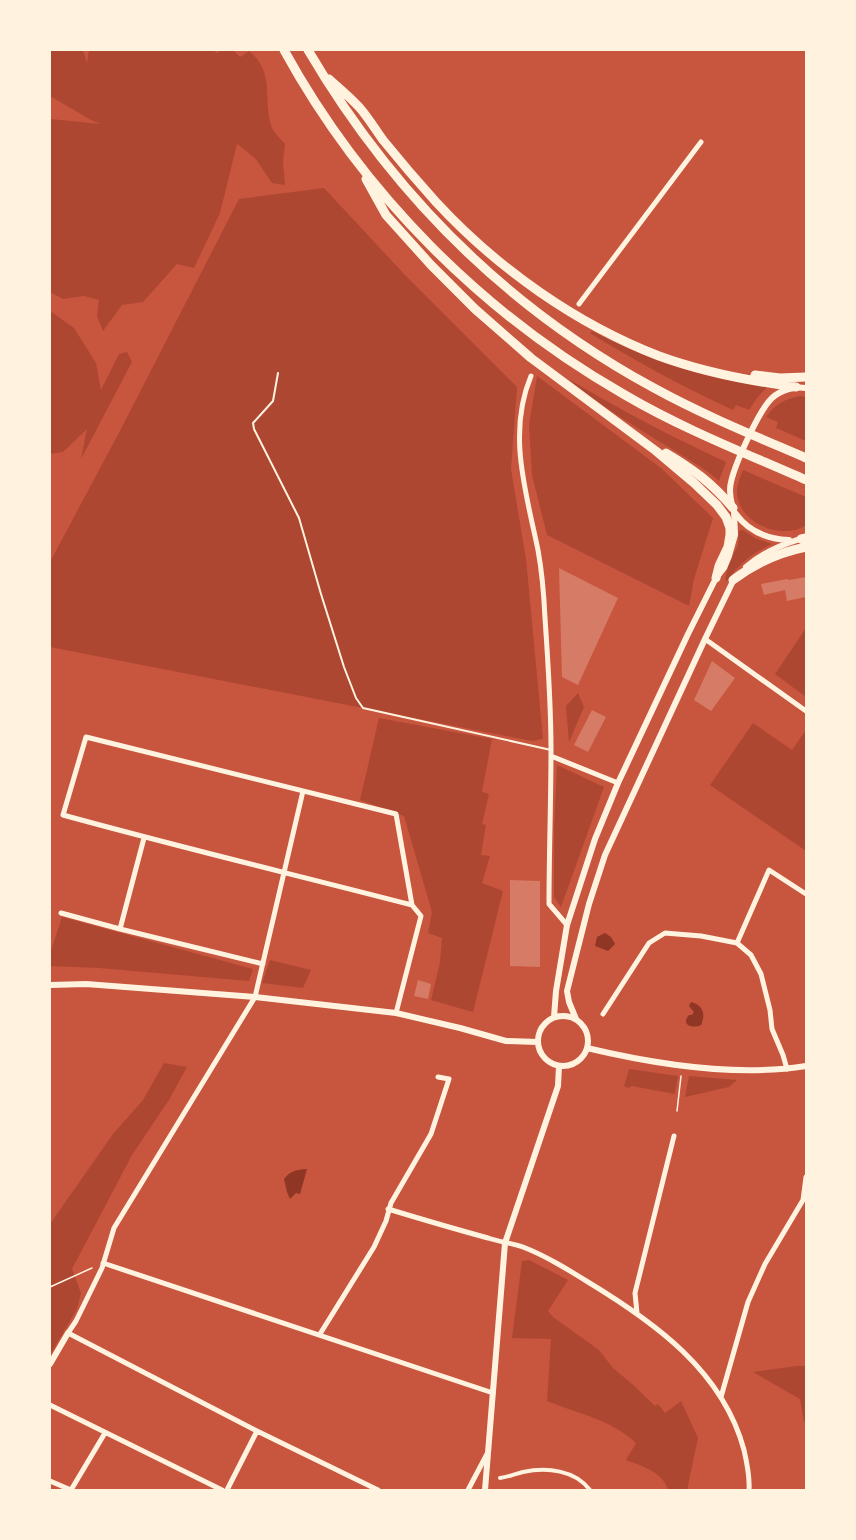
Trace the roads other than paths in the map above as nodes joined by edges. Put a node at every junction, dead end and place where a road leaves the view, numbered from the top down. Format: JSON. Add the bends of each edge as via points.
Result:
{"nodes":[{"id":1,"x":284,"y":50,"type":"edge"},
{"id":2,"x":308,"y":50,"type":"edge"},
{"id":3,"x":319,"y":69,"type":"junction"},
{"id":4,"x":701,"y":142,"type":"dead end"},
{"id":5,"x":353,"y":156,"type":"junction"},
{"id":6,"x":579,"y":304,"type":"dead end"},
{"id":7,"x":660,"y":356,"type":"junction"},
{"id":8,"x":278,"y":373,"type":"dead end"},
{"id":9,"x":531,"y":376,"type":"dead end"},
{"id":10,"x":804,"y":385,"type":"edge"},
{"id":11,"x":618,"y":423,"type":"junction"},
{"id":12,"x":807,"y":458,"type":"edge"},
{"id":13,"x":807,"y":480,"type":"edge"},
{"id":14,"x":733,"y":509,"type":"junction"},
{"id":15,"x":803,"y":540,"type":"edge"},
{"id":16,"x":716,"y":578,"type":"junction"},
{"id":17,"x":733,"y":580,"type":"joint"},
{"id":18,"x":705,"y":639,"type":"junction"},
{"id":19,"x":807,"y":711,"type":"edge"},
{"id":20,"x":551,"y":753,"type":"junction"},
{"id":21,"x":618,"y":783,"type":"junction"},
{"id":22,"x":303,"y":791,"type":"junction"},
{"id":23,"x":144,"y":838,"type":"junction"},
{"id":24,"x":284,"y":872,"type":"junction"},
{"id":25,"x":807,"y":894,"type":"edge"},
{"id":26,"x":412,"y":905,"type":"junction"},
{"id":27,"x":61,"y":913,"type":"dead end"},
{"id":28,"x":567,"y":925,"type":"junction"},
{"id":29,"x":120,"y":929,"type":"junction"},
{"id":30,"x":737,"y":943,"type":"junction"},
{"id":31,"x":263,"y":964,"type":"junction"},
{"id":32,"x":50,"y":985,"type":"edge"},
{"id":33,"x":255,"y":998,"type":"junction"},
{"id":34,"x":396,"y":1013,"type":"junction"},
{"id":35,"x":603,"y":1014,"type":"dead end"},
{"id":36,"x":554,"y":1017,"type":"junction"},
{"id":37,"x":576,"y":1019,"type":"junction"},
{"id":38,"x":538,"y":1042,"type":"junction"},
{"id":39,"x":587,"y":1048,"type":"junction"},
{"id":40,"x":560,"y":1066,"type":"junction"},
{"id":41,"x":807,"y":1066,"type":"edge"},
{"id":42,"x":787,"y":1069,"type":"junction"},
{"id":43,"x":438,"y":1077,"type":"dead end"},
{"id":44,"x":674,"y":1136,"type":"dead end"},
{"id":45,"x":806,"y":1177,"type":"edge"},
{"id":46,"x":388,"y":1209,"type":"junction"},
{"id":47,"x":506,"y":1243,"type":"junction"},
{"id":48,"x":103,"y":1263,"type":"junction"},
{"id":49,"x":637,"y":1313,"type":"junction"},
{"id":50,"x":68,"y":1333,"type":"junction"},
{"id":51,"x":320,"y":1334,"type":"junction"},
{"id":52,"x":50,"y":1364,"type":"edge"},
{"id":53,"x":493,"y":1393,"type":"junction"},
{"id":54,"x":721,"y":1397,"type":"junction"},
{"id":55,"x":50,"y":1405,"type":"edge"},
{"id":56,"x":257,"y":1431,"type":"junction"},
{"id":57,"x":105,"y":1432,"type":"junction"},
{"id":58,"x":489,"y":1450,"type":"junction"},
{"id":59,"x":500,"y":1478,"type":"dead end"},
{"id":60,"x":50,"y":1481,"type":"edge"},
{"id":61,"x":71,"y":1490,"type":"edge"},
{"id":62,"x":222,"y":1491,"type":"edge"},
{"id":63,"x":227,"y":1491,"type":"edge"},
{"id":64,"x":378,"y":1491,"type":"edge"},
{"id":65,"x":468,"y":1491,"type":"edge"},
{"id":66,"x":485,"y":1491,"type":"edge"},
{"id":67,"x":590,"y":1491,"type":"edge"},
{"id":68,"x":749,"y":1491,"type":"edge"}],
"edges":[{"from":1,"to":5,"type":"highway"},
{"from":2,"to":3,"type":"highway"},
{"from":3,"to":7,"type":"highway","via":[[360,108],[437,204],[486,250],[581,319]]},
{"from":3,"to":12,"type":"highway","via":[[367,140],[417,201],[474,260],[531,308],[591,351],[647,384]]},
{"from":4,"to":6,"type":"street"},
{"from":5,"to":11,"type":"highway","via":[[386,215],[455,290],[514,344]]},
{"from":5,"to":13,"type":"highway","via":[[438,253],[536,337],[648,408]]},
{"from":7,"to":10,"type":"highway","via":[[723,375]]},
{"from":7,"to":10,"type":"highway","via":[[791,378]]},
{"from":8,"to":20,"type":"lane","via":[[273,401],[253,423],[254,429],[298,518],[344,667],[363,708]]},
{"from":9,"to":20,"type":"street","via":[[521,408],[519,442],[545,615]]},
{"from":10,"to":14,"type":"street","via":[[780,392],[758,416],[734,472],[730,488]]},
{"from":11,"to":14,"type":"highway","via":[[694,470]]},
{"from":11,"to":16,"type":"highway","via":[[688,477],[722,512],[730,528],[730,540]]},
{"from":14,"to":15,"type":"street","via":[[748,528],[761,535]]},
{"from":14,"to":16,"type":"street","via":[[734,542]]},
{"from":15,"to":17,"type":"highway"},
{"from":16,"to":21,"type":"street"},
{"from":17,"to":18,"type":"street"},
{"from":18,"to":19,"type":"street"},
{"from":18,"to":37,"type":"street","via":[[605,855],[567,991]]},
{"from":20,"to":21,"type":"street"},
{"from":20,"to":28,"type":"street","via":[[549,904]]},
{"from":21,"to":28,"type":"street"},
{"from":22,"to":23,"type":"street","via":[[86,737],[63,815]]},
{"from":22,"to":24,"type":"street"},
{"from":22,"to":26,"type":"street","via":[[396,814]]},
{"from":23,"to":24,"type":"street"},
{"from":23,"to":29,"type":"street"},
{"from":24,"to":26,"type":"street"},
{"from":24,"to":31,"type":"street"},
{"from":25,"to":30,"type":"street","via":[[769,870]]},
{"from":26,"to":34,"type":"street","via":[[421,916]]},
{"from":27,"to":29,"type":"street"},
{"from":28,"to":36,"type":"street"},
{"from":29,"to":31,"type":"street"},
{"from":30,"to":35,"type":"street","via":[[665,933],[649,943]]},
{"from":30,"to":42,"type":"street","via":[[751,955],[761,974],[772,1029]]},
{"from":31,"to":33,"type":"street"},
{"from":32,"to":33,"type":"street","via":[[86,984]]},
{"from":33,"to":34,"type":"street"},
{"from":33,"to":48,"type":"street","via":[[114,1228]]},
{"from":34,"to":38,"type":"street","via":[[507,1041]]},
{"from":36,"to":37,"type":"street"},
{"from":36,"to":38,"type":"street","via":[[542,1027]]},
{"from":37,"to":39,"type":"street","via":[[586,1032]]},
{"from":38,"to":40,"type":"street","via":[[543,1058]]},
{"from":39,"to":40,"type":"street","via":[[573,1065]]},
{"from":39,"to":42,"type":"street","via":[[682,1066]]},
{"from":40,"to":47,"type":"street","via":[[558,1086]]},
{"from":41,"to":42,"type":"street"},
{"from":43,"to":46,"type":"street","via":[[449,1079],[430,1134]]},
{"from":44,"to":49,"type":"street","via":[[635,1293]]},
{"from":45,"to":54,"type":"street","via":[[803,1200],[765,1264],[748,1302]]},
{"from":46,"to":47,"type":"street"},
{"from":46,"to":51,"type":"street","via":[[374,1247]]},
{"from":47,"to":49,"type":"street","via":[[544,1256]]},
{"from":47,"to":53,"type":"street"},
{"from":48,"to":50,"type":"street"},
{"from":48,"to":51,"type":"street"},
{"from":49,"to":54,"type":"street","via":[[709,1378]]},
{"from":50,"to":52,"type":"street"},
{"from":50,"to":56,"type":"street"},
{"from":51,"to":53,"type":"street"},
{"from":53,"to":58,"type":"street"},
{"from":54,"to":68,"type":"street","via":[[740,1436],[748,1466]]},
{"from":55,"to":57,"type":"street"},
{"from":56,"to":63,"type":"street"},
{"from":56,"to":64,"type":"street"},
{"from":57,"to":61,"type":"street"},
{"from":57,"to":62,"type":"street"},
{"from":58,"to":65,"type":"street"},
{"from":58,"to":66,"type":"street"},
{"from":59,"to":67,"type":"street","via":[[541,1470],[558,1472],[576,1477]]},
{"from":60,"to":61,"type":"street"}]}
